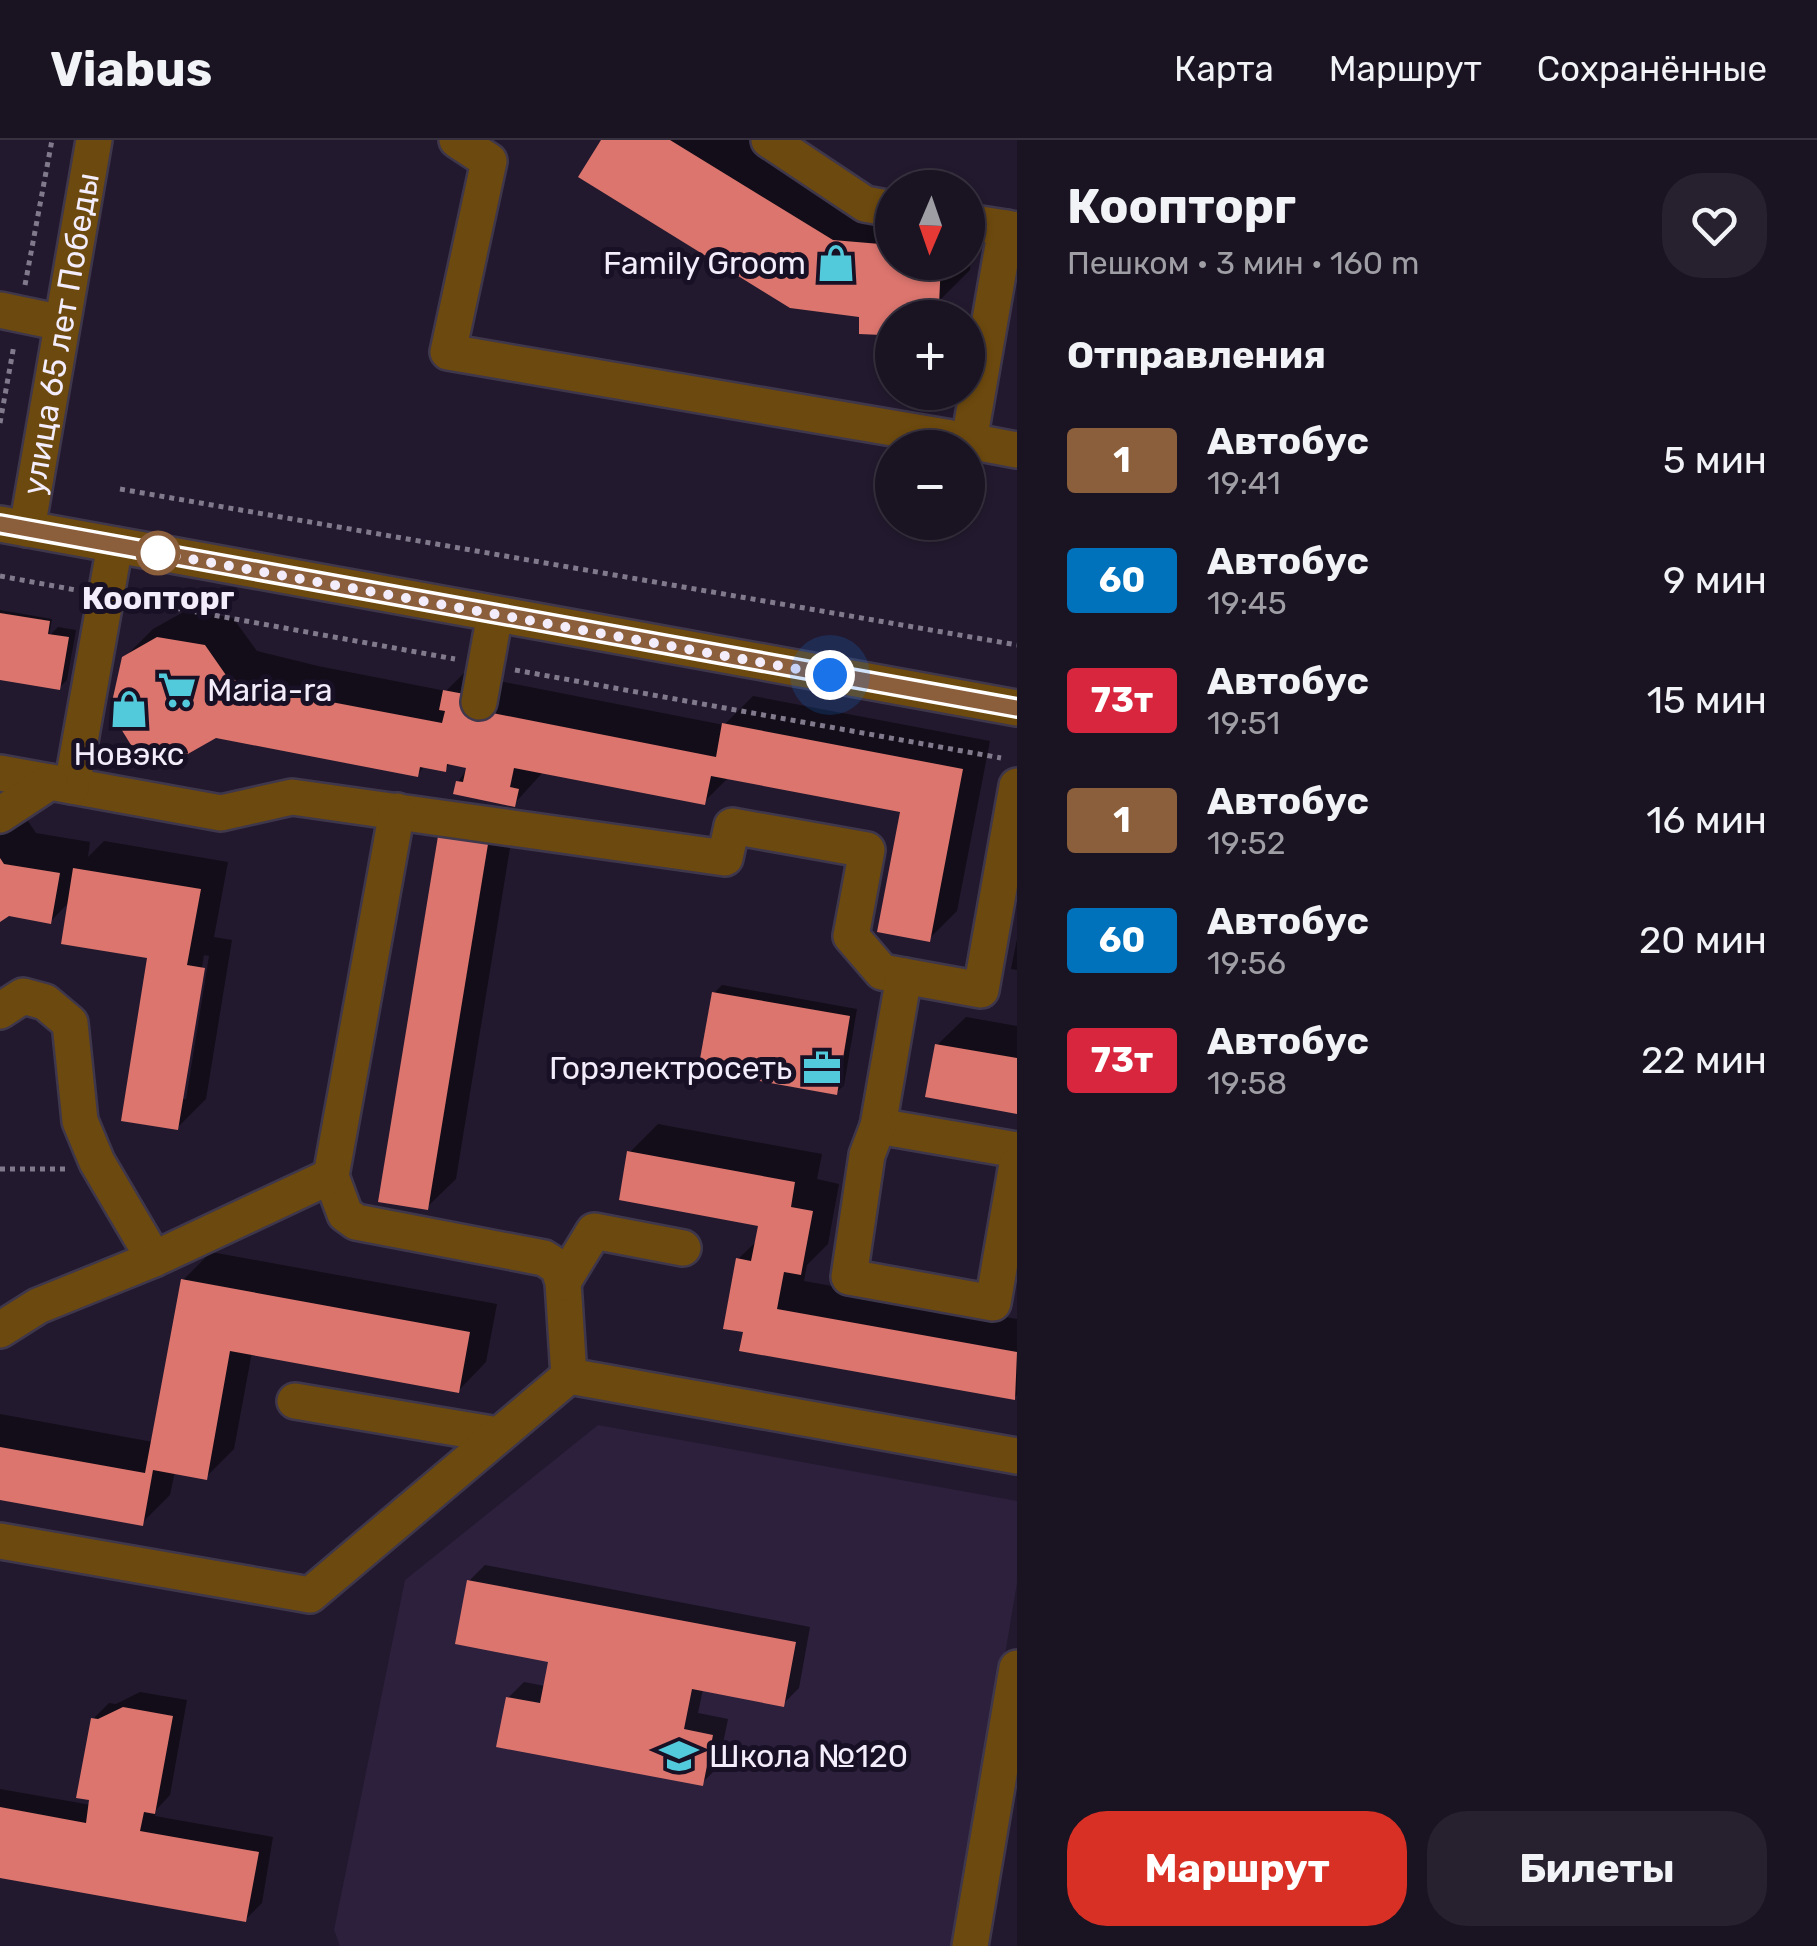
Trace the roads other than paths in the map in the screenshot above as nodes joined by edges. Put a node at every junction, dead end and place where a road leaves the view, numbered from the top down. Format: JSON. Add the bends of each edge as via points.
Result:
{"nodes":[{"id":1,"x":94,"y":140,"type":"edge"},
{"id":2,"x":457,"y":140,"type":"edge"},
{"id":3,"x":769,"y":140,"type":"edge"},
{"id":4,"x":875,"y":206,"type":"edge"},
{"id":5,"x":985,"y":225,"type":"edge"},
{"id":6,"x":1011,"y":230,"type":"edge"},
{"id":7,"x":0,"y":310,"type":"edge"},
{"id":8,"x":62,"y":323,"type":"junction"},
{"id":9,"x":904,"y":430,"type":"edge"},
{"id":10,"x":970,"y":430,"type":"edge"},
{"id":11,"x":985,"y":444,"type":"edge"},
{"id":12,"x":1017,"y":450,"type":"edge"},
{"id":13,"x":14,"y":526,"type":"edge"},
{"id":14,"x":115,"y":545,"type":"junction"},
{"id":15,"x":495,"y":614,"type":"junction"},
{"id":16,"x":479,"y":702,"type":"dead end"},
{"id":17,"x":1017,"y":708,"type":"edge"},
{"id":18,"x":0,"y":774,"type":"edge"},
{"id":19,"x":61,"y":784,"type":"junction"},
{"id":20,"x":1017,"y":786,"type":"edge"},
{"id":21,"x":397,"y":811,"type":"junction"},
{"id":22,"x":0,"y":815,"type":"edge"},
{"id":23,"x":1009,"y":877,"type":"edge"},
{"id":24,"x":904,"y":976,"type":"junction"},
{"id":25,"x":0,"y":1011,"type":"edge"},
{"id":26,"x":878,"y":1126,"type":"junction"},
{"id":27,"x":1017,"y":1150,"type":"edge"},
{"id":28,"x":1017,"y":1164,"type":"edge"},
{"id":29,"x":331,"y":1176,"type":"junction"},
{"id":30,"x":682,"y":1248,"type":"dead end"},
{"id":31,"x":154,"y":1259,"type":"junction"},
{"id":32,"x":563,"y":1282,"type":"junction"},
{"id":33,"x":0,"y":1330,"type":"edge"},
{"id":34,"x":569,"y":1376,"type":"junction"},
{"id":35,"x":295,"y":1401,"type":"dead end"},
{"id":36,"x":498,"y":1436,"type":"junction"},
{"id":37,"x":1017,"y":1456,"type":"edge"},
{"id":38,"x":0,"y":1541,"type":"edge"},
{"id":39,"x":1017,"y":1668,"type":"edge"},
{"id":40,"x":970,"y":1946,"type":"edge"}],
"edges":[{"from":1,"to":8,"type":"street","name":"улица 65 лет Победы"},
{"from":2,"to":9,"type":"street","via":[[489,162],[448,352]]},
{"from":3,"to":4,"type":"street"},
{"from":5,"to":6,"type":"street"},
{"from":6,"to":10,"type":"street"},
{"from":7,"to":8,"type":"street"},
{"from":8,"to":13,"type":"street","name":"улица 65 лет Победы"},
{"from":11,"to":12,"type":"street"},
{"from":13,"to":14,"type":"street"},
{"from":14,"to":15,"type":"street"},
{"from":14,"to":19,"type":"street"},
{"from":15,"to":16,"type":"street"},
{"from":15,"to":17,"type":"street"},
{"from":18,"to":19,"type":"street"},
{"from":19,"to":21,"type":"street","via":[[220,814],[292,797]]},
{"from":19,"to":22,"type":"street"},
{"from":20,"to":23,"type":"street"},
{"from":21,"to":24,"type":"street","via":[[725,858],[732,826],[867,850],[851,936],[882,972]]},
{"from":21,"to":29,"type":"street"},
{"from":23,"to":24,"type":"street","via":[[982,990]]},
{"from":24,"to":26,"type":"street"},
{"from":25,"to":31,"type":"street","via":[[23,996],[44,1002],[70,1023],[80,1121]]},
{"from":26,"to":27,"type":"street"},
{"from":26,"to":28,"type":"street","via":[[867,1155],[849,1277],[993,1302]]},
{"from":29,"to":31,"type":"street"},
{"from":29,"to":32,"type":"street","via":[[345,1214],[356,1222],[544,1258],[558,1267]]},
{"from":30,"to":32,"type":"street","via":[[594,1231]]},
{"from":31,"to":33,"type":"street","via":[[38,1306]]},
{"from":32,"to":34,"type":"street"},
{"from":34,"to":36,"type":"street"},
{"from":34,"to":37,"type":"street"},
{"from":35,"to":36,"type":"street"},
{"from":36,"to":38,"type":"street","via":[[310,1595]]},
{"from":39,"to":40,"type":"street"}]}
